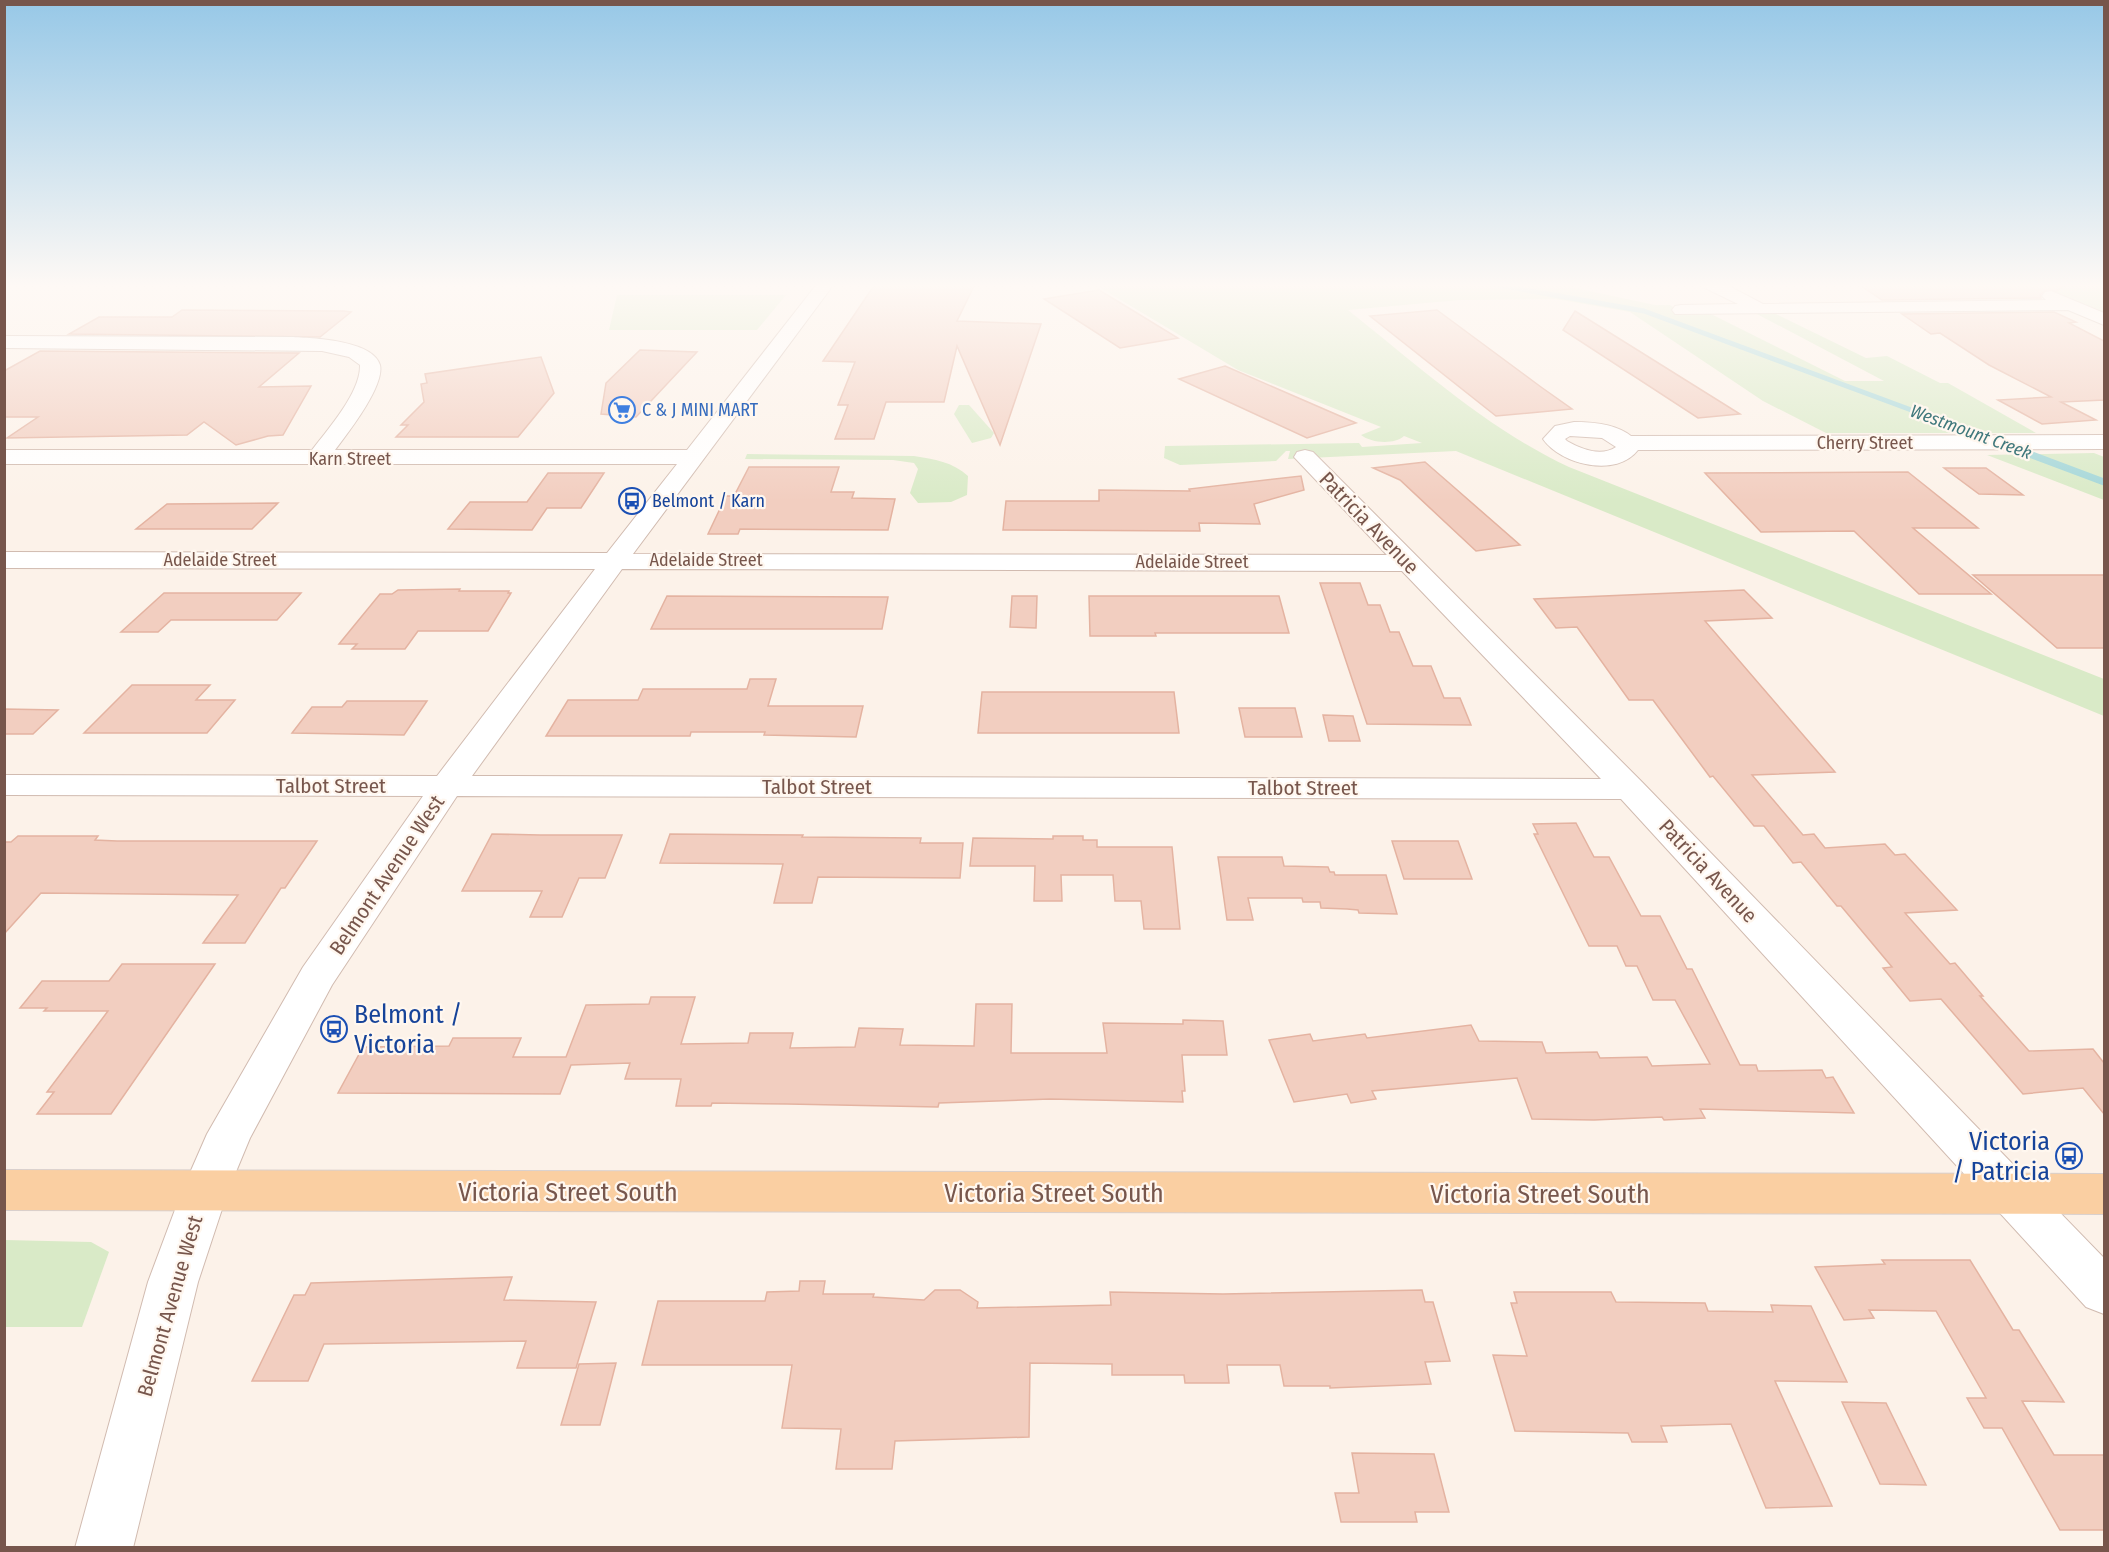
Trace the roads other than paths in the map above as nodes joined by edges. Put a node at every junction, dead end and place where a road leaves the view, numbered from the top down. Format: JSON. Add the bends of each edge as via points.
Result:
{"nodes":[{"id":1,"x":361,"y":356,"type":"edge"},
{"id":2,"x":771,"y":356,"type":"edge"},
{"id":3,"x":2104,"y":442,"type":"edge"},
{"id":4,"x":1626,"y":443,"type":"dead end"},
{"id":5,"x":695,"y":457,"type":"junction"},
{"id":6,"x":1305,"y":457,"type":"dead end"},
{"id":7,"x":4,"y":458,"type":"edge"},
{"id":8,"x":317,"y":459,"type":"junction"},
{"id":9,"x":4,"y":560,"type":"edge"},
{"id":10,"x":615,"y":560,"type":"junction"},
{"id":11,"x":1408,"y":563,"type":"junction"},
{"id":12,"x":4,"y":785,"type":"edge"},
{"id":13,"x":447,"y":786,"type":"junction"},
{"id":14,"x":1630,"y":789,"type":"junction"},
{"id":15,"x":4,"y":1190,"type":"edge"},
{"id":16,"x":205,"y":1191,"type":"junction"},
{"id":17,"x":2010,"y":1194,"type":"junction"},
{"id":18,"x":2104,"y":1194,"type":"edge"},
{"id":19,"x":2104,"y":1292,"type":"edge"},
{"id":20,"x":104,"y":1548,"type":"edge"}],
"edges":[{"from":1,"to":8,"type":"street","via":[[370,365],[372,375]]},
{"from":2,"to":5,"type":"street","name":"Belmont Avenue West"},
{"from":3,"to":4,"type":"street","name":"Cherry Street"},
{"from":5,"to":8,"type":"street","name":"Karn Street"},
{"from":5,"to":10,"type":"street","name":"Belmont Avenue West"},
{"from":6,"to":11,"type":"street","name":"Patricia Avenue"},
{"from":7,"to":8,"type":"street","name":"Karn Street"},
{"from":9,"to":10,"type":"street","name":"Adelaide Street"},
{"from":10,"to":11,"type":"street","name":"Adelaide Street"},
{"from":10,"to":13,"type":"street","name":"Belmont Avenue West"},
{"from":11,"to":14,"type":"street","name":"Patricia Avenue"},
{"from":12,"to":13,"type":"street","name":"Talbot Street"},
{"from":13,"to":14,"type":"street","name":"Talbot Street"},
{"from":13,"to":16,"type":"street","name":"Belmont Avenue West","via":[[317,977],[229,1134]]},
{"from":14,"to":17,"type":"street","name":"Patricia Avenue"},
{"from":15,"to":16,"type":"main road","name":"Victoria Street South"},
{"from":16,"to":17,"type":"main road","name":"Victoria Street South"},
{"from":16,"to":20,"type":"street","name":"Belmont Avenue West","via":[[173,1282]]},
{"from":17,"to":18,"type":"main road","name":"Victoria Street South"},
{"from":17,"to":19,"type":"street","name":"Patricia Avenue"}]}
